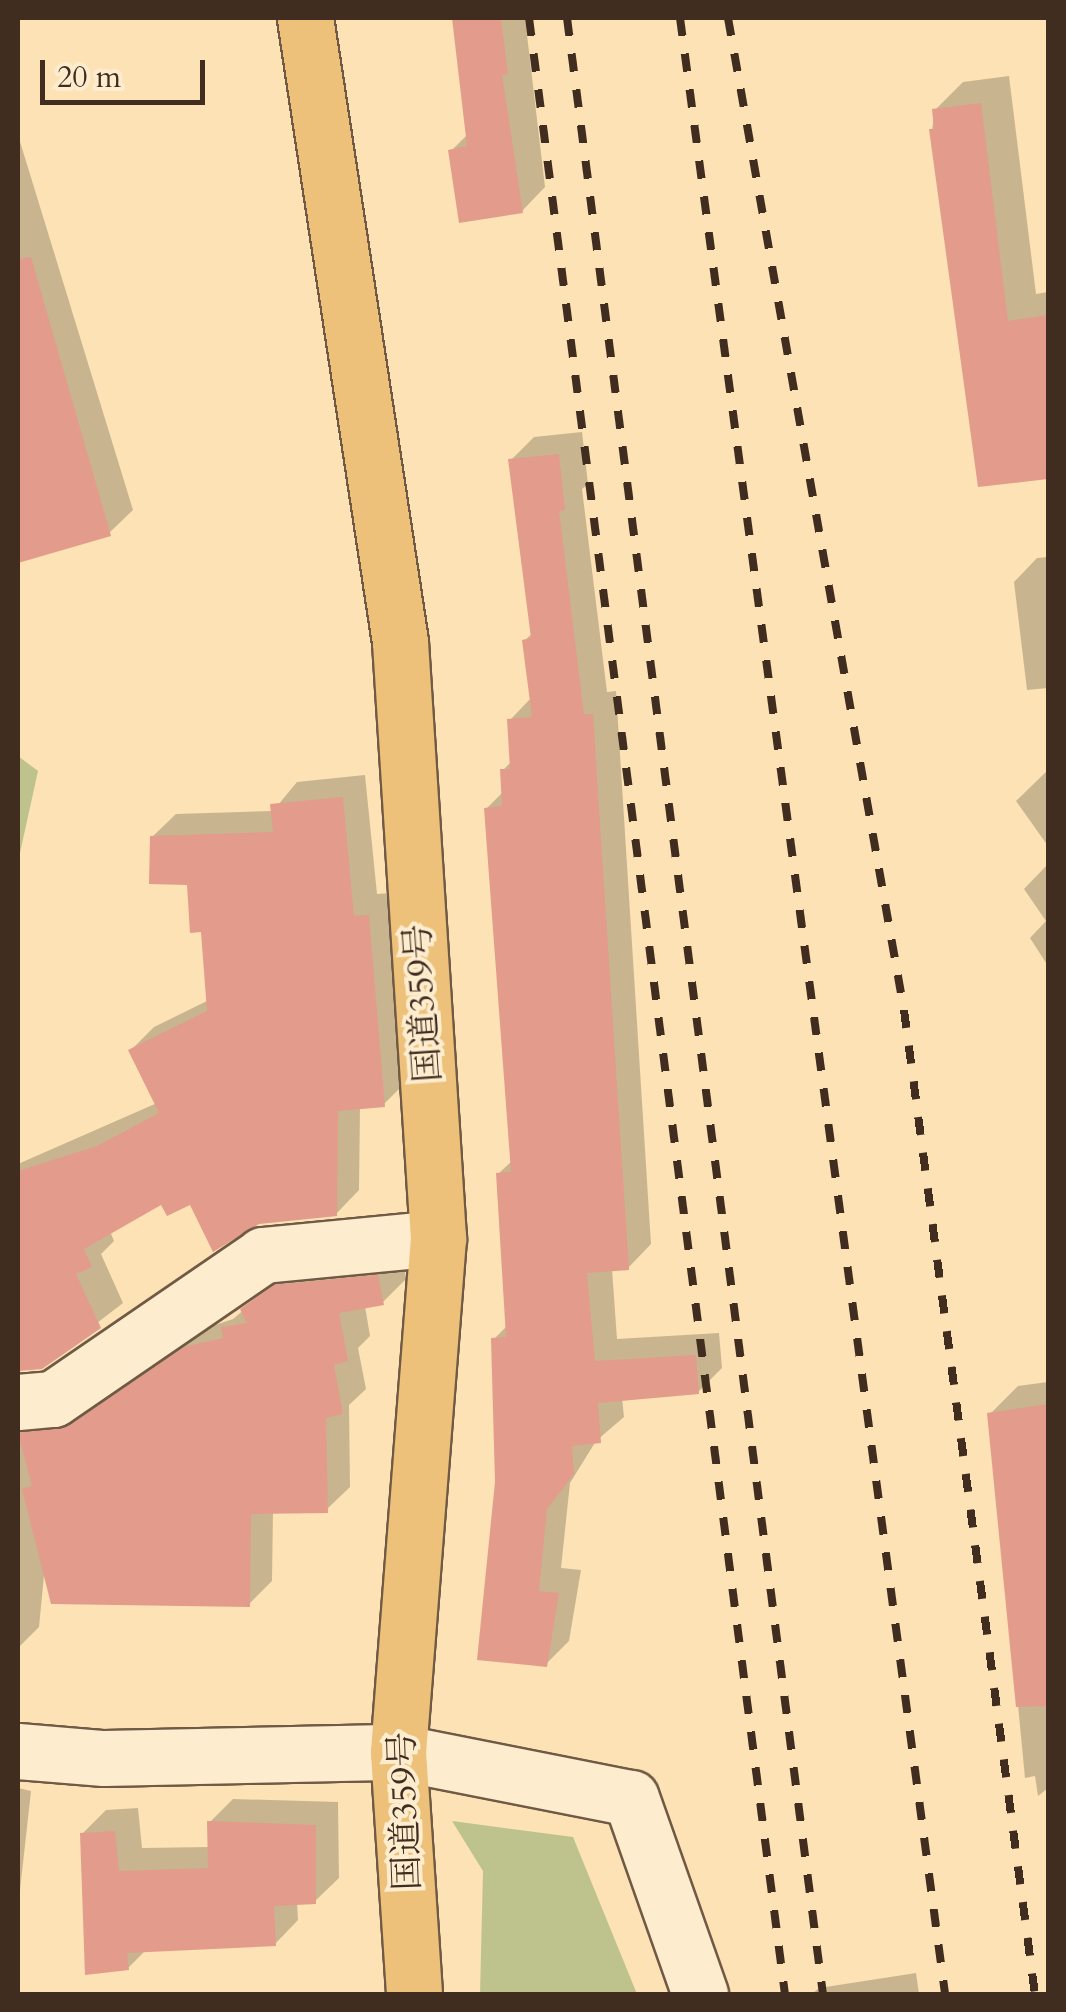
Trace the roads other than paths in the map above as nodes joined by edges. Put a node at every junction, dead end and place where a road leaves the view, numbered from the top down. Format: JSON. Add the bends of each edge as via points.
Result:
{"nodes":[{"id":1,"x":305,"y":18,"type":"edge"},
{"id":2,"x":438,"y":1238,"type":"junction"},
{"id":3,"x":18,"y":1402,"type":"edge"},
{"id":4,"x":18,"y":1751,"type":"edge"},
{"id":5,"x":398,"y":1752,"type":"junction"},
{"id":6,"x":414,"y":1994,"type":"edge"},
{"id":7,"x":700,"y":1994,"type":"edge"}],
"edges":[{"from":1,"to":2,"type":"highway","name":"国道359号","via":[[400,642]]},
{"from":2,"to":3,"type":"street","via":[[263,1255],[53,1399]]},
{"from":2,"to":5,"type":"highway","name":"国道359号"},
{"from":4,"to":5,"type":"street","via":[[104,1758]]},
{"from":5,"to":6,"type":"highway","name":"国道359号"},
{"from":5,"to":7,"type":"street","via":[[630,1798]]}]}
